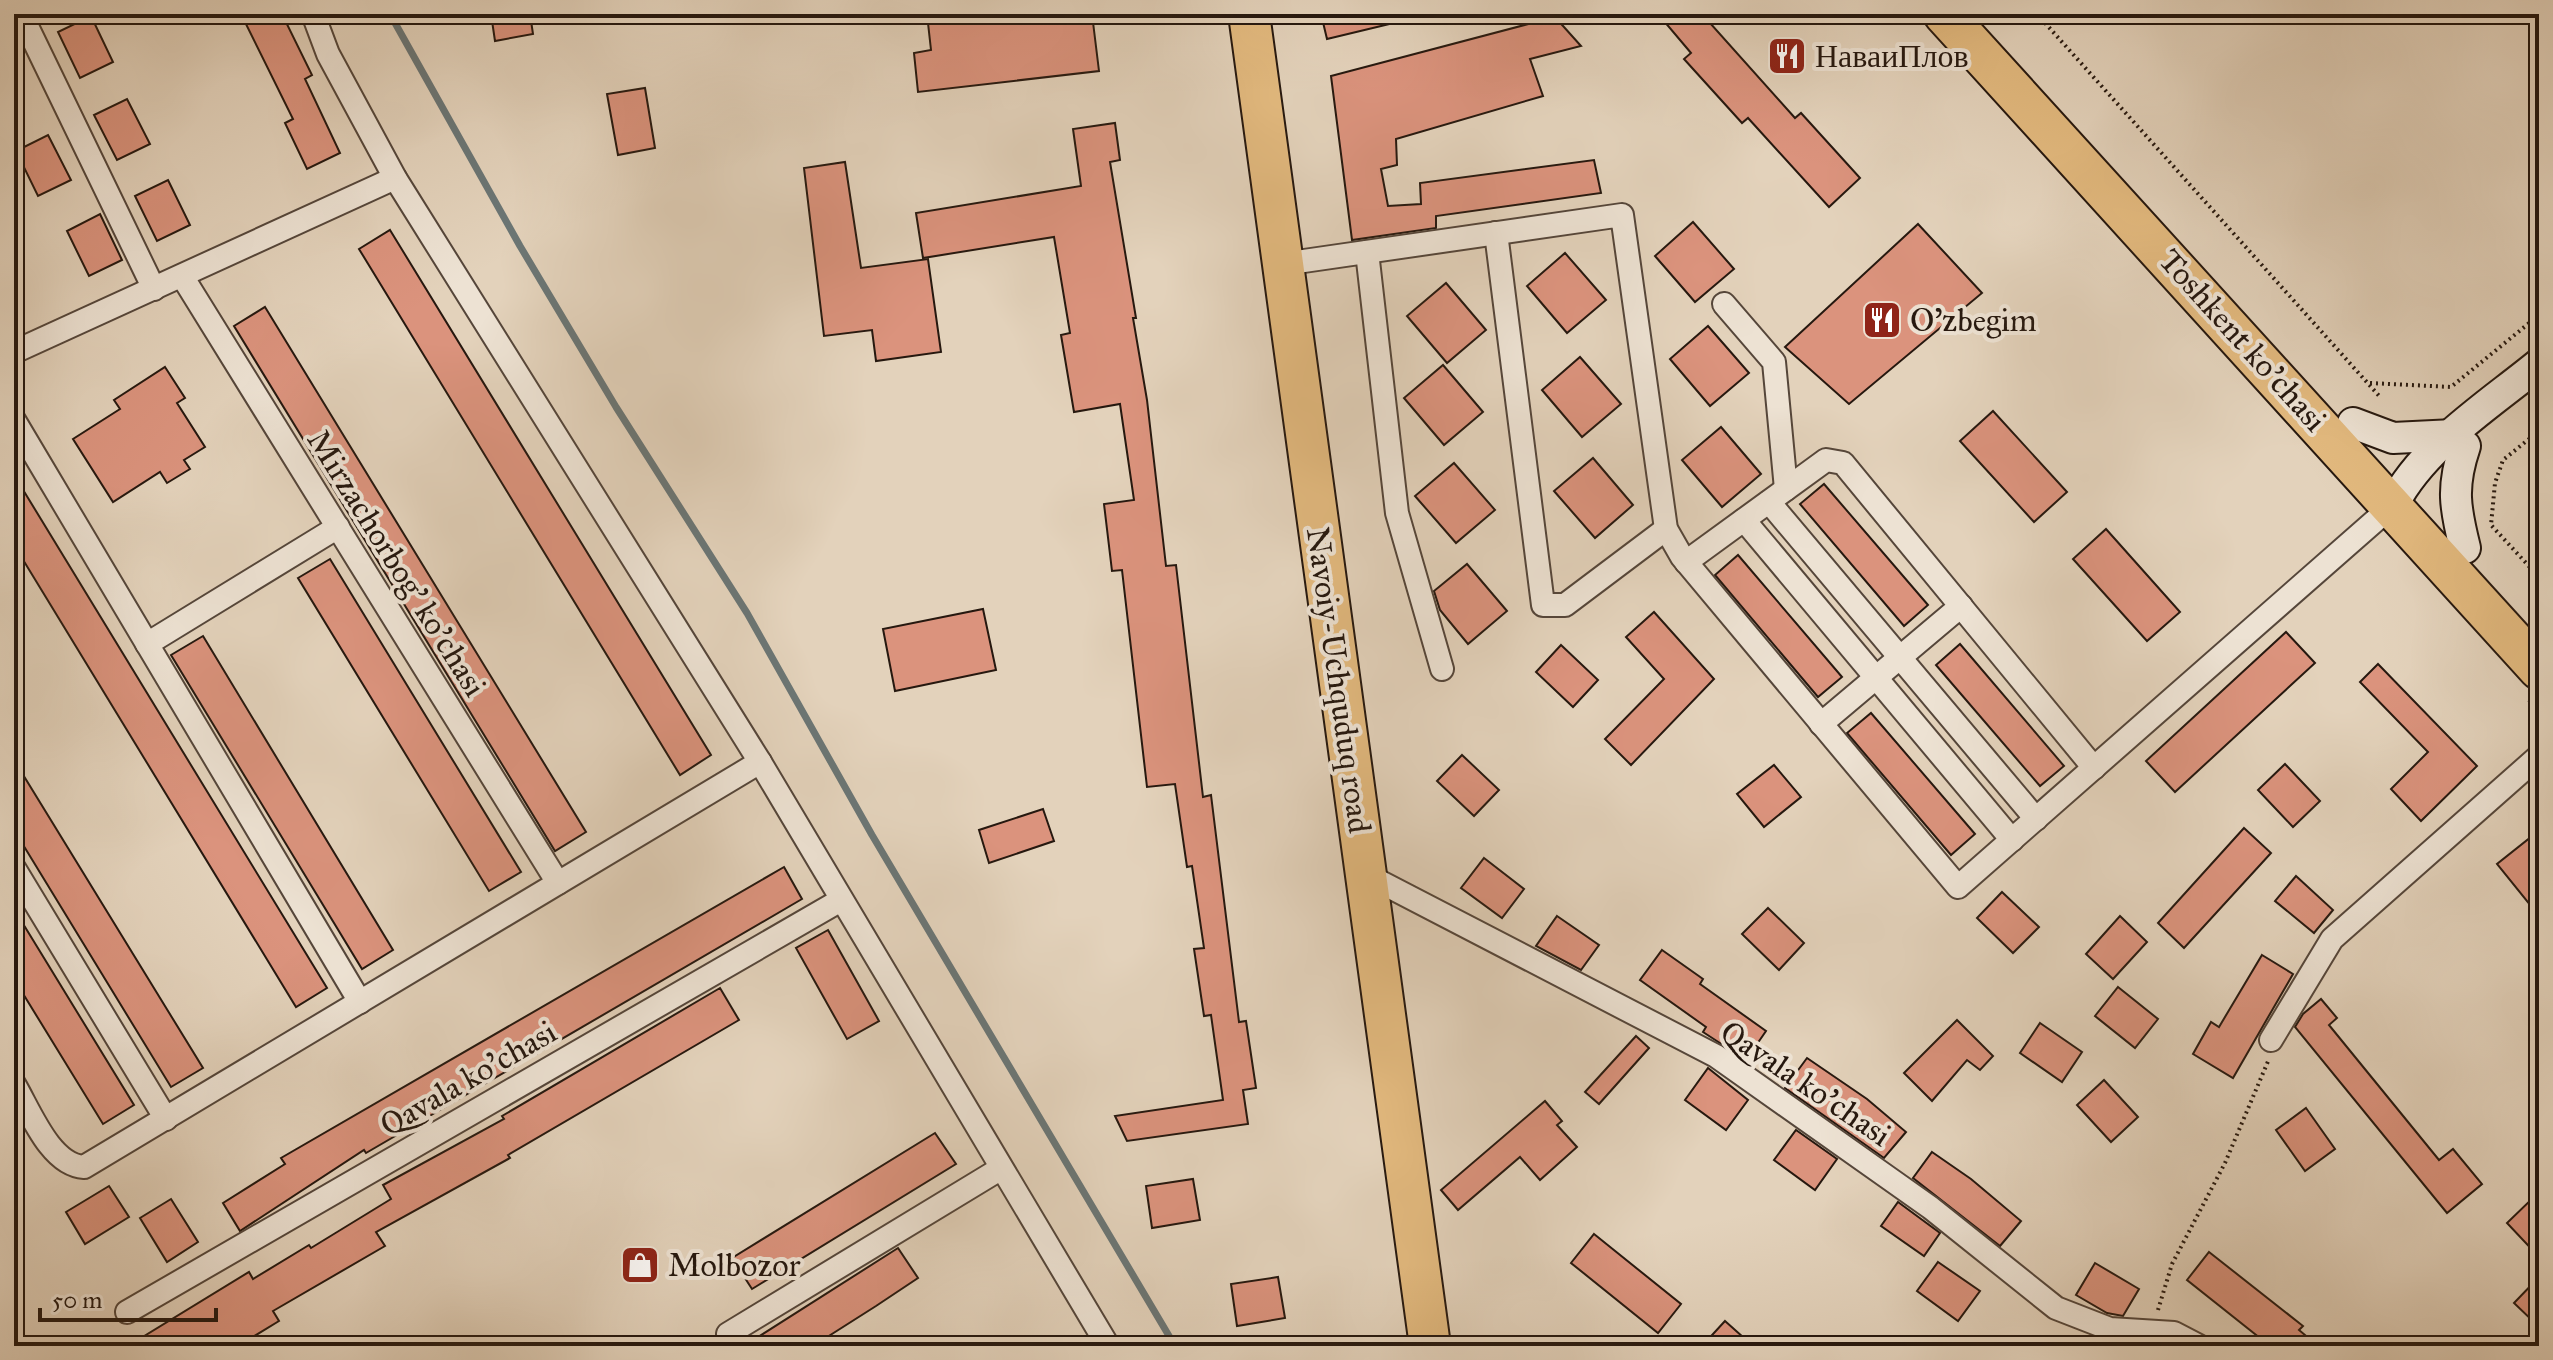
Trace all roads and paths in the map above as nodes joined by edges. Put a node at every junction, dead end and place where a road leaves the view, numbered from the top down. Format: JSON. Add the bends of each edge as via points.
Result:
{"nodes":[{"id":1,"x":21,"y":14,"type":"edge"},
{"id":2,"x":313,"y":14,"type":"edge"},
{"id":3,"x":1249,"y":14,"type":"edge"},
{"id":4,"x":1944,"y":14,"type":"edge"},
{"id":5,"x":1977,"y":14,"type":"edge"},
{"id":6,"x":2037,"y":14,"type":"edge"},
{"id":7,"x":395,"y":178,"type":"junction"},
{"id":8,"x":1496,"y":233,"type":"junction"},
{"id":9,"x":1367,"y":252,"type":"junction"},
{"id":10,"x":1283,"y":264,"type":"junction"},
{"id":11,"x":182,"y":276,"type":"junction"},
{"id":12,"x":154,"y":289,"type":"junction"},
{"id":13,"x":1724,"y":304,"type":"dead end"},
{"id":14,"x":2539,"y":315,"type":"edge"},
{"id":15,"x":14,"y":352,"type":"edge"},
{"id":16,"x":2539,"y":364,"type":"edge"},
{"id":17,"x":2367,"y":383,"type":"junction"},
{"id":18,"x":2539,"y":386,"type":"edge"},
{"id":19,"x":2367,"y":411,"type":"junction"},
{"id":20,"x":14,"y":420,"type":"edge"},
{"id":21,"x":2539,"y":431,"type":"edge"},
{"id":22,"x":2459,"y":440,"type":"junction"},
{"id":23,"x":2539,"y":477,"type":"edge"},
{"id":24,"x":2539,"y":487,"type":"edge"},
{"id":25,"x":2405,"y":494,"type":"junction"},
{"id":26,"x":1777,"y":496,"type":"junction"},
{"id":27,"x":1744,"y":520,"type":"junction"},
{"id":28,"x":338,"y":527,"type":"junction"},
{"id":29,"x":1666,"y":529,"type":"junction"},
{"id":30,"x":2465,"y":548,"type":"junction"},
{"id":31,"x":1686,"y":562,"type":"junction"},
{"id":32,"x":2539,"y":577,"type":"edge"},
{"id":33,"x":1961,"y":606,"type":"junction"},
{"id":34,"x":2539,"y":631,"type":"edge"},
{"id":35,"x":147,"y":644,"type":"junction"},
{"id":36,"x":1900,"y":657,"type":"junction"},
{"id":37,"x":1442,"y":669,"type":"dead end"},
{"id":38,"x":2539,"y":669,"type":"edge"},
{"id":39,"x":1876,"y":677,"type":"junction"},
{"id":40,"x":1821,"y":724,"type":"junction"},
{"id":41,"x":2539,"y":756,"type":"edge"},
{"id":42,"x":760,"y":762,"type":"junction"},
{"id":43,"x":2094,"y":768,"type":"junction"},
{"id":44,"x":2036,"y":819,"type":"junction"},
{"id":45,"x":2012,"y":840,"type":"junction"},
{"id":46,"x":14,"y":868,"type":"edge"},
{"id":47,"x":1365,"y":874,"type":"junction"},
{"id":48,"x":558,"y":883,"type":"junction"},
{"id":49,"x":841,"y":900,"type":"junction"},
{"id":50,"x":360,"y":1002,"type":"junction"},
{"id":51,"x":2271,"y":1040,"type":"joint"},
{"id":52,"x":14,"y":1084,"type":"edge"},
{"id":53,"x":166,"y":1119,"type":"junction"},
{"id":54,"x":1000,"y":1169,"type":"junction"},
{"id":55,"x":127,"y":1312,"type":"dead end"},
{"id":56,"x":2151,"y":1331,"type":"junction"},
{"id":57,"x":728,"y":1334,"type":"dead end"},
{"id":58,"x":1108,"y":1346,"type":"edge"},
{"id":59,"x":1430,"y":1346,"type":"edge"},
{"id":60,"x":2199,"y":1346,"type":"edge"}],
"edges":[{"from":1,"to":12,"type":"street"},
{"from":2,"to":7,"type":"street","via":[[328,54]]},
{"from":3,"to":10,"type":"highway","name":"Navoiy-Uchquduq road"},
{"from":4,"to":25,"type":"highway","name":"Toshkent ko'chasi"},
{"from":5,"to":19,"type":"highway","name":"Toshkent ko'chasi"},
{"from":6,"to":17,"type":"path"},
{"from":7,"to":11,"type":"street"},
{"from":7,"to":42,"type":"street"},
{"from":8,"to":9,"type":"street"},
{"from":8,"to":29,"type":"street","via":[[1622,215]]},
{"from":8,"to":29,"type":"street","via":[[1543,605],[1565,605]]},
{"from":9,"to":10,"type":"street"},
{"from":9,"to":37,"type":"street","via":[[1397,513]]},
{"from":10,"to":47,"type":"highway","name":"Navoiy-Uchquduq road"},
{"from":11,"to":12,"type":"street"},
{"from":11,"to":28,"type":"street","name":"Mirzachorbog' ko'chasi"},
{"from":12,"to":15,"type":"street"},
{"from":13,"to":26,"type":"street","via":[[1774,362]]},
{"from":14,"to":17,"type":"path","via":[[2451,387]]},
{"from":16,"to":22,"type":"main road"},
{"from":17,"to":19,"type":"path"},
{"from":18,"to":22,"type":"main road"},
{"from":19,"to":22,"type":"main road","via":[[2393,438]]},
{"from":19,"to":25,"type":"highway","name":"Toshkent ko'chasi"},
{"from":20,"to":35,"type":"street"},
{"from":21,"to":32,"type":"path","via":[[2503,460],[2491,525]]},
{"from":22,"to":25,"type":"main road"},
{"from":22,"to":30,"type":"main road","via":[[2454,505]]},
{"from":23,"to":24,"type":"lane"},
{"from":25,"to":30,"type":"highway","name":"Toshkent ko'chasi"},
{"from":25,"to":38,"type":"highway","name":"Toshkent ko'chasi"},
{"from":25,"to":43,"type":"street"},
{"from":26,"to":27,"type":"street"},
{"from":26,"to":33,"type":"street","via":[[1826,460],[1843,463]]},
{"from":26,"to":36,"type":"street"},
{"from":27,"to":31,"type":"street"},
{"from":27,"to":39,"type":"street"},
{"from":28,"to":35,"type":"street"},
{"from":28,"to":48,"type":"street","name":"Mirzachorbog' ko'chasi"},
{"from":29,"to":31,"type":"street"},
{"from":30,"to":34,"type":"highway","name":"Toshkent ko'chasi"},
{"from":31,"to":40,"type":"street"},
{"from":33,"to":36,"type":"street"},
{"from":33,"to":43,"type":"street"},
{"from":35,"to":50,"type":"street"},
{"from":36,"to":39,"type":"street"},
{"from":36,"to":44,"type":"street"},
{"from":39,"to":40,"type":"street"},
{"from":39,"to":45,"type":"street"},
{"from":40,"to":45,"type":"street","via":[[1958,887]]},
{"from":41,"to":51,"type":"street","via":[[2332,939]]},
{"from":42,"to":48,"type":"street"},
{"from":42,"to":49,"type":"street"},
{"from":43,"to":44,"type":"street"},
{"from":44,"to":45,"type":"street"},
{"from":46,"to":53,"type":"street"},
{"from":47,"to":56,"type":"street","name":"Qavala ko'chasi","via":[[1716,1056],[1931,1208],[2056,1308],[2110,1329]]},
{"from":47,"to":59,"type":"highway","name":"Navoiy-Uchquduq road"},
{"from":48,"to":50,"type":"street"},
{"from":49,"to":54,"type":"street"},
{"from":49,"to":55,"type":"street","name":"Qavala ko'chasi"},
{"from":50,"to":53,"type":"street"},
{"from":51,"to":56,"type":"path","via":[[2268,1069],[2172,1264]]},
{"from":52,"to":53,"type":"street","via":[[54,1150],[72,1166],[84,1167]]},
{"from":54,"to":57,"type":"street"},
{"from":54,"to":58,"type":"street"},
{"from":56,"to":60,"type":"street","name":"Qavala ko'chasi","via":[[2174,1333]]}]}
